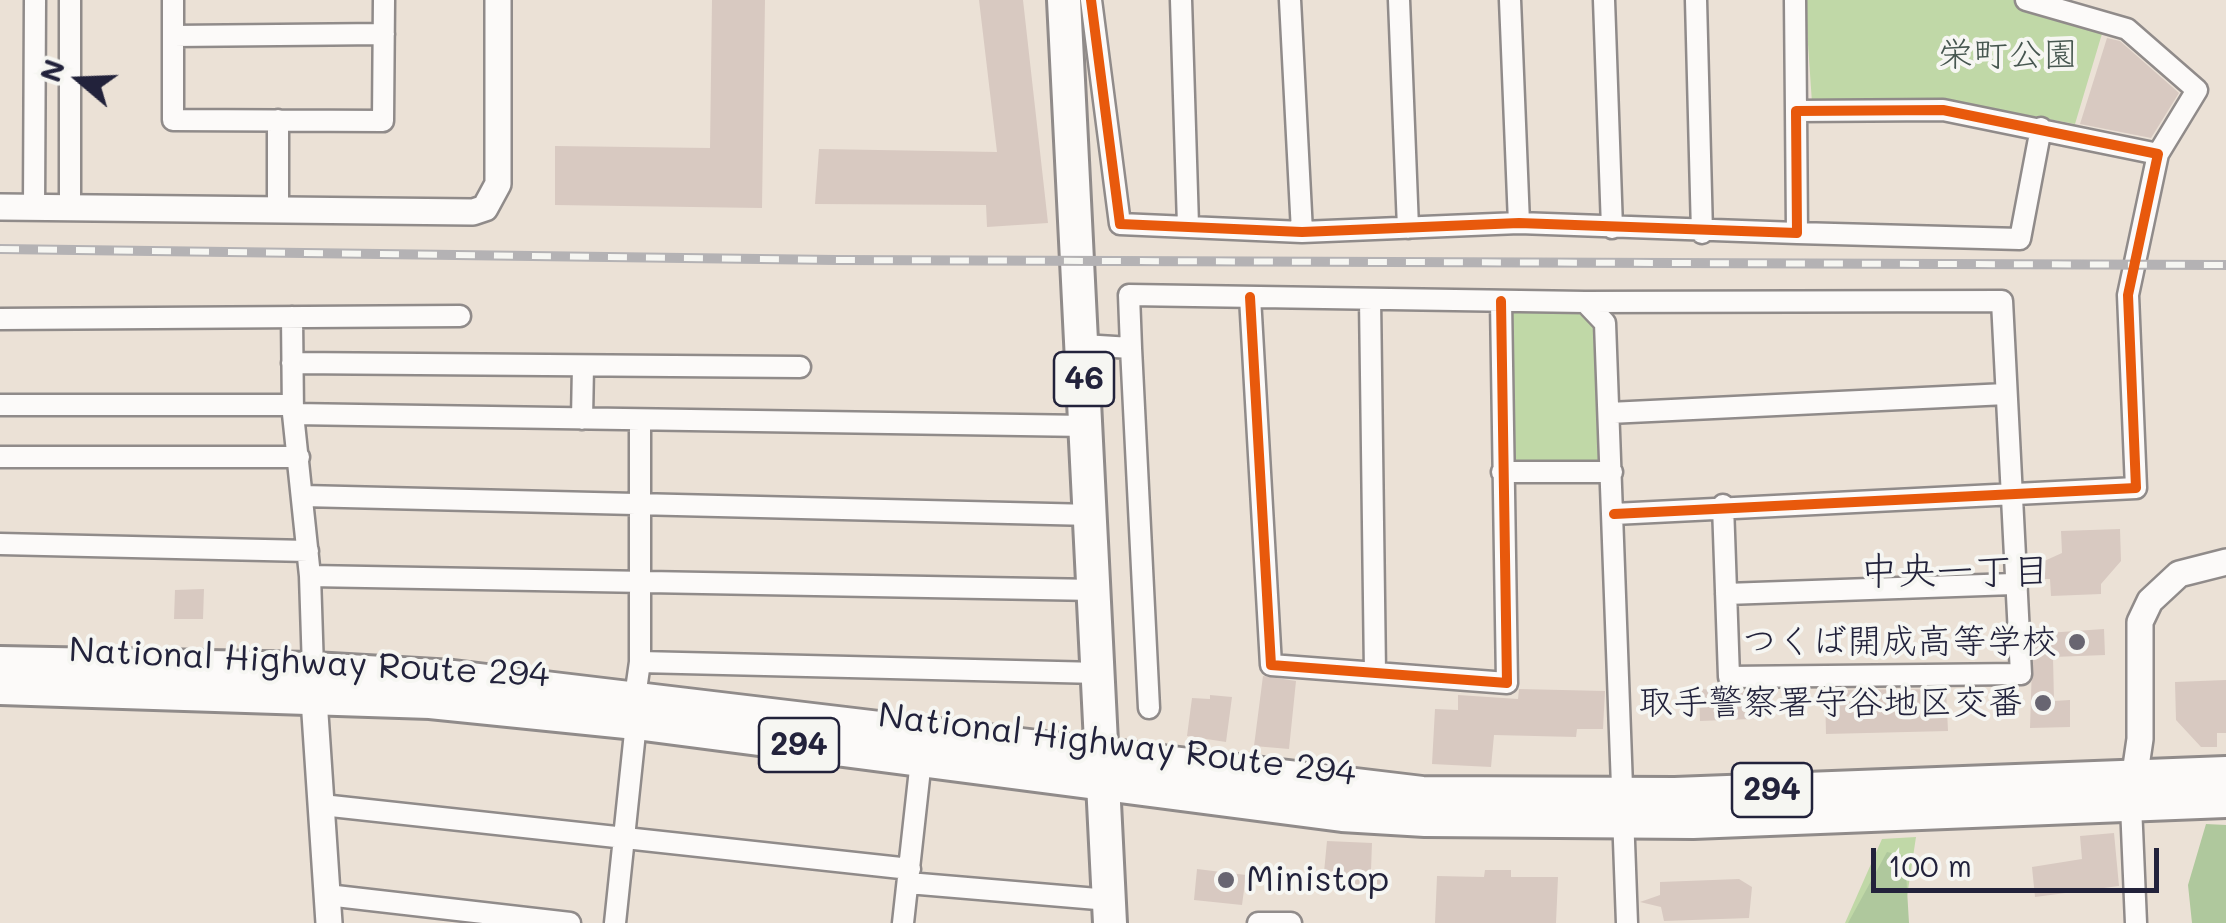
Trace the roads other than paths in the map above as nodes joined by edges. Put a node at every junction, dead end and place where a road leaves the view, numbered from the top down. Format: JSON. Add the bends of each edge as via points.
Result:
{"nodes":[{"id":1,"x":35,"y":0,"type":"edge"},
{"id":2,"x":70,"y":0,"type":"edge"},
{"id":3,"x":174,"y":0,"type":"edge"},
{"id":4,"x":384,"y":0,"type":"edge"},
{"id":5,"x":498,"y":0,"type":"edge"},
{"id":6,"x":1064,"y":0,"type":"edge"},
{"id":7,"x":1092,"y":0,"type":"edge"},
{"id":8,"x":1181,"y":0,"type":"edge"},
{"id":9,"x":1290,"y":0,"type":"edge"},
{"id":10,"x":1400,"y":0,"type":"edge"},
{"id":11,"x":1510,"y":0,"type":"edge"},
{"id":12,"x":1604,"y":0,"type":"edge"},
{"id":13,"x":1696,"y":0,"type":"edge"},
{"id":14,"x":1794,"y":0,"type":"edge"},
{"id":15,"x":2029,"y":0,"type":"edge"},
{"id":16,"x":384,"y":34,"type":"junction"},
{"id":17,"x":173,"y":36,"type":"junction"},
{"id":18,"x":1796,"y":111,"type":"junction"},
{"id":19,"x":278,"y":120,"type":"junction"},
{"id":20,"x":2042,"y":128,"type":"junction"},
{"id":21,"x":2158,"y":154,"type":"junction"},
{"id":22,"x":0,"y":208,"type":"edge"},
{"id":23,"x":34,"y":208,"type":"junction"},
{"id":24,"x":70,"y":208,"type":"junction"},
{"id":25,"x":278,"y":212,"type":"junction"},
{"id":26,"x":1519,"y":223,"type":"junction"},
{"id":27,"x":1188,"y":225,"type":"junction"},
{"id":28,"x":1408,"y":228,"type":"junction"},
{"id":29,"x":1612,"y":228,"type":"junction"},
{"id":30,"x":1302,"y":232,"type":"junction"},
{"id":31,"x":1702,"y":233,"type":"junction"},
{"id":32,"x":1797,"y":233,"type":"junction"},
{"id":33,"x":1250,"y":298,"type":"junction"},
{"id":34,"x":1370,"y":299,"type":"junction"},
{"id":35,"x":1501,"y":301,"type":"junction"},
{"id":36,"x":1586,"y":302,"type":"junction"},
{"id":37,"x":460,"y":316,"type":"dead end"},
{"id":38,"x":292,"y":317,"type":"junction"},
{"id":39,"x":0,"y":320,"type":"edge"},
{"id":40,"x":1082,"y":346,"type":"junction"},
{"id":41,"x":1131,"y":348,"type":"junction"},
{"id":42,"x":292,"y":363,"type":"junction"},
{"id":43,"x":583,"y":366,"type":"junction"},
{"id":44,"x":800,"y":368,"type":"dead end"},
{"id":45,"x":2006,"y":394,"type":"junction"},
{"id":46,"x":0,"y":405,"type":"edge"},
{"id":47,"x":293,"y":410,"type":"junction"},
{"id":48,"x":1609,"y":413,"type":"junction"},
{"id":49,"x":582,"y":419,"type":"junction"},
{"id":50,"x":640,"y":420,"type":"junction"},
{"id":51,"x":1087,"y":426,"type":"junction"},
{"id":52,"x":0,"y":457,"type":"edge"},
{"id":53,"x":298,"y":457,"type":"junction"},
{"id":54,"x":1502,"y":472,"type":"junction"},
{"id":55,"x":1612,"y":472,"type":"junction"},
{"id":56,"x":304,"y":496,"type":"junction"},
{"id":57,"x":2012,"y":496,"type":"junction"},
{"id":58,"x":638,"y":504,"type":"junction"},
{"id":59,"x":1722,"y":506,"type":"junction"},
{"id":60,"x":1614,"y":514,"type":"junction"},
{"id":61,"x":1092,"y":515,"type":"junction"},
{"id":62,"x":0,"y":544,"type":"edge"},
{"id":63,"x":308,"y":551,"type":"junction"},
{"id":64,"x":2226,"y":562,"type":"edge"},
{"id":65,"x":310,"y":576,"type":"junction"},
{"id":66,"x":638,"y":582,"type":"junction"},
{"id":67,"x":2013,"y":584,"type":"junction"},
{"id":68,"x":1096,"y":590,"type":"junction"},
{"id":69,"x":1726,"y":594,"type":"junction"},
{"id":70,"x":0,"y":662,"type":"edge"},
{"id":71,"x":640,"y":662,"type":"junction"},
{"id":72,"x":1099,"y":673,"type":"junction"},
{"id":73,"x":1375,"y":673,"type":"junction"},
{"id":74,"x":313,"y":683,"type":"junction"},
{"id":75,"x":0,"y":688,"type":"edge"},
{"id":76,"x":1148,"y":708,"type":"dead end"},
{"id":77,"x":635,"y":710,"type":"junction"},
{"id":78,"x":921,"y":760,"type":"junction"},
{"id":79,"x":1104,"y":771,"type":"junction"},
{"id":80,"x":2226,"y":773,"type":"edge"},
{"id":81,"x":2132,"y":790,"type":"junction"},
{"id":82,"x":2226,"y":801,"type":"edge"},
{"id":83,"x":322,"y":805,"type":"junction"},
{"id":84,"x":1622,"y":808,"type":"junction"},
{"id":85,"x":624,"y":839,"type":"junction"},
{"id":86,"x":909,"y":876,"type":"junction"},
{"id":87,"x":327,"y":895,"type":"junction"},
{"id":88,"x":1109,"y":912,"type":"edge"},
{"id":89,"x":329,"y":923,"type":"edge"},
{"id":90,"x":570,"y":923,"type":"edge"},
{"id":91,"x":615,"y":923,"type":"edge"},
{"id":92,"x":903,"y":923,"type":"edge"},
{"id":93,"x":1258,"y":923,"type":"edge"},
{"id":94,"x":1290,"y":923,"type":"edge"},
{"id":95,"x":1628,"y":923,"type":"edge"},
{"id":96,"x":2136,"y":923,"type":"edge"}],
"edges":[{"from":1,"to":23,"type":"street"},
{"from":2,"to":24,"type":"street"},
{"from":3,"to":17,"type":"street"},
{"from":4,"to":16,"type":"street"},
{"from":5,"to":25,"type":"street","via":[[498,184],[486,208]]},
{"from":6,"to":40,"type":"main road","number":"46"},
{"from":7,"to":27,"type":"street","via":[[1120,224]]},
{"from":8,"to":27,"type":"street"},
{"from":9,"to":30,"type":"street"},
{"from":10,"to":28,"type":"street"},
{"from":11,"to":26,"type":"street"},
{"from":12,"to":29,"type":"street"},
{"from":13,"to":31,"type":"street"},
{"from":14,"to":18,"type":"street"},
{"from":15,"to":21,"type":"street","via":[[2127,28],[2197,90]]},
{"from":16,"to":17,"type":"street"},
{"from":16,"to":19,"type":"street","via":[[383,121]]},
{"from":17,"to":19,"type":"street","via":[[173,120]]},
{"from":18,"to":20,"type":"street","via":[[1944,110]]},
{"from":18,"to":32,"type":"street"},
{"from":19,"to":25,"type":"street"},
{"from":20,"to":21,"type":"street"},
{"from":20,"to":32,"type":"street","via":[[2020,240]]},
{"from":21,"to":57,"type":"street","via":[[2128,295],[2136,488]]},
{"from":22,"to":23,"type":"street"},
{"from":23,"to":24,"type":"street"},
{"from":24,"to":25,"type":"street"},
{"from":26,"to":28,"type":"street"},
{"from":26,"to":29,"type":"street"},
{"from":27,"to":30,"type":"street"},
{"from":28,"to":30,"type":"street"},
{"from":29,"to":31,"type":"street"},
{"from":31,"to":32,"type":"street"},
{"from":33,"to":34,"type":"street"},
{"from":33,"to":41,"type":"street","via":[[1129,296]]},
{"from":33,"to":73,"type":"street","via":[[1272,664]]},
{"from":34,"to":35,"type":"street"},
{"from":34,"to":73,"type":"street"},
{"from":35,"to":36,"type":"street"},
{"from":35,"to":54,"type":"street"},
{"from":36,"to":45,"type":"street","via":[[2002,301]]},
{"from":36,"to":48,"type":"street","via":[[1605,323]]},
{"from":37,"to":38,"type":"street"},
{"from":38,"to":39,"type":"street"},
{"from":38,"to":42,"type":"street"},
{"from":40,"to":41,"type":"street"},
{"from":40,"to":51,"type":"main road","number":"46"},
{"from":41,"to":76,"type":"street"},
{"from":42,"to":43,"type":"street"},
{"from":42,"to":47,"type":"street"},
{"from":43,"to":44,"type":"street"},
{"from":43,"to":49,"type":"street"},
{"from":45,"to":48,"type":"street"},
{"from":45,"to":57,"type":"street"},
{"from":46,"to":47,"type":"street"},
{"from":47,"to":49,"type":"street"},
{"from":47,"to":53,"type":"street"},
{"from":48,"to":55,"type":"street"},
{"from":49,"to":50,"type":"street"},
{"from":50,"to":51,"type":"street"},
{"from":50,"to":58,"type":"street"},
{"from":51,"to":61,"type":"main road","number":"46"},
{"from":52,"to":53,"type":"street"},
{"from":53,"to":56,"type":"street"},
{"from":54,"to":55,"type":"street"},
{"from":54,"to":73,"type":"street","via":[[1506,683]]},
{"from":55,"to":60,"type":"street"},
{"from":56,"to":58,"type":"street"},
{"from":56,"to":63,"type":"street"},
{"from":57,"to":59,"type":"street"},
{"from":57,"to":67,"type":"street"},
{"from":58,"to":61,"type":"street"},
{"from":58,"to":66,"type":"street"},
{"from":59,"to":60,"type":"street"},
{"from":59,"to":69,"type":"street"},
{"from":60,"to":84,"type":"street"},
{"from":61,"to":68,"type":"main road","number":"46"},
{"from":62,"to":63,"type":"street"},
{"from":63,"to":65,"type":"street"},
{"from":64,"to":81,"type":"street","via":[[2179,574],[2150,601],[2140,622],[2140,739]]},
{"from":65,"to":66,"type":"street"},
{"from":65,"to":74,"type":"street"},
{"from":66,"to":68,"type":"street"},
{"from":66,"to":71,"type":"street"},
{"from":67,"to":69,"type":"street"},
{"from":67,"to":69,"type":"street","via":[[2021,674],[1729,678]]},
{"from":68,"to":72,"type":"main road","number":"46"},
{"from":70,"to":74,"type":"main road","name":"National Highway Route 294","number":"294"},
{"from":71,"to":72,"type":"street"},
{"from":71,"to":77,"type":"street"},
{"from":72,"to":79,"type":"main road","number":"46"},
{"from":74,"to":75,"type":"main road","name":"National Highway Route 294","number":"294"},
{"from":74,"to":77,"type":"main road","name":"National Highway Route 294","number":"294"},
{"from":74,"to":83,"type":"street"},
{"from":77,"to":78,"type":"main road","name":"National Highway Route 294","number":"294"},
{"from":77,"to":79,"type":"main road","name":"National Highway Route 294","number":"294"},
{"from":77,"to":85,"type":"street"},
{"from":78,"to":79,"type":"main road","name":"National Highway Route 294","number":"294"},
{"from":78,"to":86,"type":"street"},
{"from":79,"to":84,"type":"main road","name":"National Highway Route 294","number":"294"},
{"from":79,"to":88,"type":"main road","number":"46"},
{"from":80,"to":81,"type":"main road","name":"National Highway Route 294","number":"294"},
{"from":81,"to":82,"type":"main road","name":"National Highway Route 294","number":"294"},
{"from":81,"to":84,"type":"main road","name":"National Highway Route 294","number":"294"},
{"from":81,"to":96,"type":"street"},
{"from":83,"to":85,"type":"street"},
{"from":83,"to":87,"type":"street"},
{"from":84,"to":95,"type":"street"},
{"from":85,"to":86,"type":"street"},
{"from":85,"to":91,"type":"street"},
{"from":86,"to":88,"type":"street"},
{"from":86,"to":92,"type":"street"},
{"from":87,"to":89,"type":"street"},
{"from":87,"to":90,"type":"street"},
{"from":93,"to":94,"type":"street"}]}
